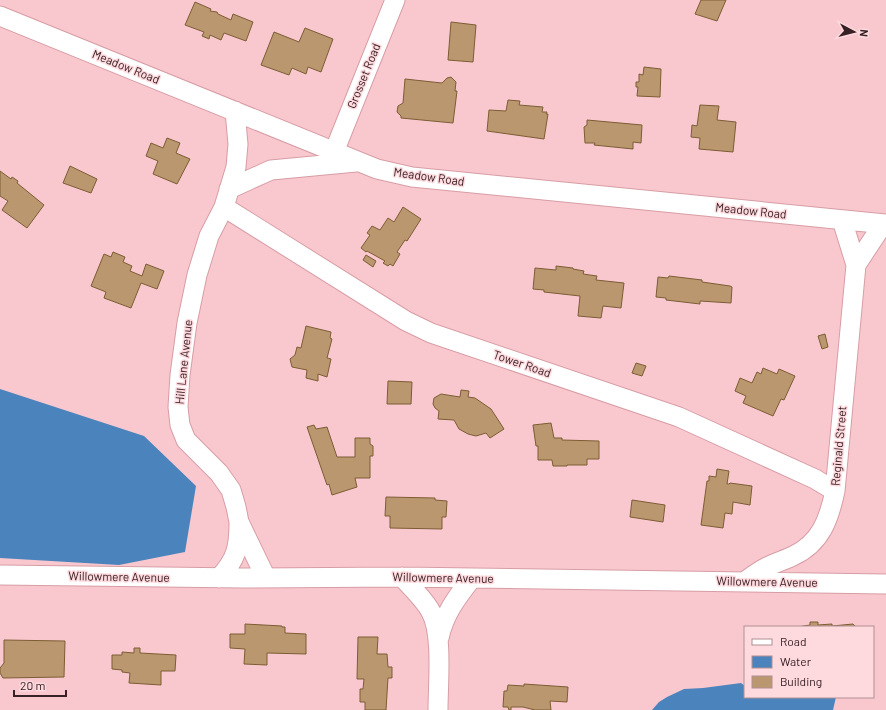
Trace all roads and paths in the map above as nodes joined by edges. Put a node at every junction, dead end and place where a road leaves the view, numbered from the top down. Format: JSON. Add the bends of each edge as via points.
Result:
{"nodes":[{"id":1,"x":395,"y":0,"type":"edge"},
{"id":2,"x":0,"y":16,"type":"edge"},
{"id":3,"x":235,"y":111,"type":"junction"},
{"id":4,"x":334,"y":152,"type":"junction"},
{"id":5,"x":357,"y":162,"type":"junction"},
{"id":6,"x":229,"y":189,"type":"junction"},
{"id":7,"x":224,"y":207,"type":"junction"},
{"id":8,"x":842,"y":220,"type":"junction"},
{"id":9,"x":884,"y":224,"type":"edge"},
{"id":10,"x":856,"y":265,"type":"junction"},
{"id":11,"x":835,"y":491,"type":"junction"},
{"id":12,"x":240,"y":522,"type":"junction"},
{"id":13,"x":0,"y":575,"type":"edge"},
{"id":14,"x":402,"y":577,"type":"junction"},
{"id":15,"x":219,"y":578,"type":"junction"},
{"id":16,"x":266,"y":578,"type":"junction"},
{"id":17,"x":472,"y":578,"type":"junction"},
{"id":18,"x":744,"y":582,"type":"junction"},
{"id":19,"x":886,"y":584,"type":"edge"},
{"id":20,"x":438,"y":639,"type":"junction"},
{"id":21,"x":438,"y":710,"type":"edge"}],
"edges":[{"from":1,"to":4,"type":"street","name":"Grosset Road"},
{"from":2,"to":3,"type":"street","name":"Meadow Road"},
{"from":3,"to":4,"type":"street","name":"Meadow Road"},
{"from":3,"to":6,"type":"street","name":"Hill Lane Avenue","via":[[238,144],[236,167]]},
{"from":4,"to":5,"type":"street","name":"Meadow Road"},
{"from":5,"to":6,"type":"street","via":[[271,170]]},
{"from":5,"to":8,"type":"street","name":"Meadow Road","via":[[412,177]]},
{"from":6,"to":7,"type":"street","name":"Hill Lane Avenue"},
{"from":7,"to":11,"type":"street","name":"Tower Road","via":[[406,321],[432,333],[679,417],[815,479]]},
{"from":7,"to":12,"type":"street","name":"Hill Lane Avenue","via":[[209,236],[197,275],[187,323],[178,407],[180,425],[186,440],[219,473],[231,490]]},
{"from":8,"to":9,"type":"street","name":"Meadow Road"},
{"from":8,"to":10,"type":"street","name":"Reginald Street"},
{"from":9,"to":10,"type":"street","name":"Reginald Street"},
{"from":10,"to":11,"type":"street","name":"Reginald Street"},
{"from":11,"to":18,"type":"street","name":"Reginald Street","via":[[832,508],[816,540],[808,548],[768,566]]},
{"from":12,"to":15,"type":"street","name":"Hill Lane Avenue","via":[[239,542],[234,558]]},
{"from":12,"to":16,"type":"street","name":"Hill Lane Avenue"},
{"from":13,"to":15,"type":"street","name":"Willowmere Avenue"},
{"from":14,"to":16,"type":"street","name":"Willowmere Avenue"},
{"from":14,"to":17,"type":"street","name":"Willowmere Avenue"},
{"from":14,"to":20,"type":"street","via":[[431,611]]},
{"from":15,"to":16,"type":"street","name":"Willowmere Avenue"},
{"from":17,"to":18,"type":"street","name":"Willowmere Avenue"},
{"from":17,"to":20,"type":"street","via":[[453,602],[441,626]]},
{"from":18,"to":19,"type":"street","name":"Willowmere Avenue"},
{"from":20,"to":21,"type":"street"}]}
